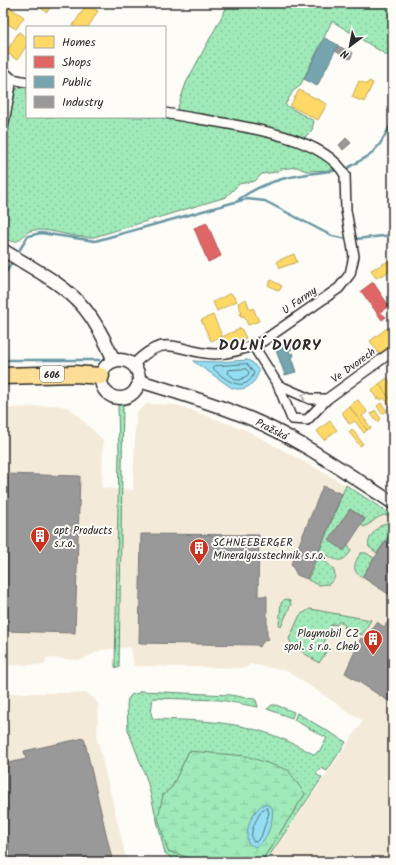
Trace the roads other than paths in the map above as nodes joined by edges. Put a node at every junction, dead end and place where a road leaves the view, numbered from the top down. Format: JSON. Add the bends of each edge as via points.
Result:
{"nodes":[{"id":1,"x":3,"y":72,"type":"edge"},
{"id":2,"x":12,"y":79,"type":"junction"},
{"id":3,"x":26,"y":82,"type":"edge"},
{"id":4,"x":166,"y":113,"type":"edge"},
{"id":5,"x":3,"y":128,"type":"edge"},
{"id":6,"x":3,"y":250,"type":"edge"},
{"id":7,"x":253,"y":345,"type":"junction"},
{"id":8,"x":393,"y":351,"type":"edge"},
{"id":9,"x":114,"y":360,"type":"junction"},
{"id":10,"x":133,"y":365,"type":"junction"},
{"id":11,"x":3,"y":376,"type":"edge"},
{"id":12,"x":101,"y":376,"type":"junction"},
{"id":13,"x":139,"y":381,"type":"junction"},
{"id":14,"x":278,"y":385,"type":"junction"},
{"id":15,"x":326,"y":399,"type":"junction"},
{"id":16,"x":393,"y":503,"type":"edge"}],
"edges":[{"from":1,"to":2,"type":"street"},
{"from":2,"to":3,"type":"street"},
{"from":2,"to":5,"type":"street"},
{"from":4,"to":7,"type":"street","name":"U Farmy","via":[[260,129],[321,151],[333,160],[345,175],[346,210],[354,256],[347,279],[339,288]]},
{"from":6,"to":9,"type":"main road","via":[[63,288],[77,300],[93,319]]},
{"from":7,"to":10,"type":"street","name":"U Farmy","via":[[213,354],[166,345],[151,349]]},
{"from":7,"to":14,"type":"street","name":"Ve Dvorech"},
{"from":8,"to":15,"type":"street","name":"Ve Dvorech"},
{"from":9,"to":10,"type":"main road","via":[[124,360]]},
{"from":9,"to":12,"type":"main road","via":[[105,367]]},
{"from":10,"to":13,"type":"main road","via":[[139,375]]},
{"from":11,"to":12,"type":"highway","number":"606"},
{"from":12,"to":13,"type":"main road","via":[[103,388],[117,398],[132,394]]},
{"from":13,"to":16,"type":"main road","name":"Pražská","via":[[250,418],[297,442]]},
{"from":15,"to":14,"type":"street","name":"Ve Dvorech","one_way":true,"via":[[310,399]]},
{"from":14,"to":15,"type":"street","name":"Ve Dvorech","via":[[292,419],[307,420]]}]}
